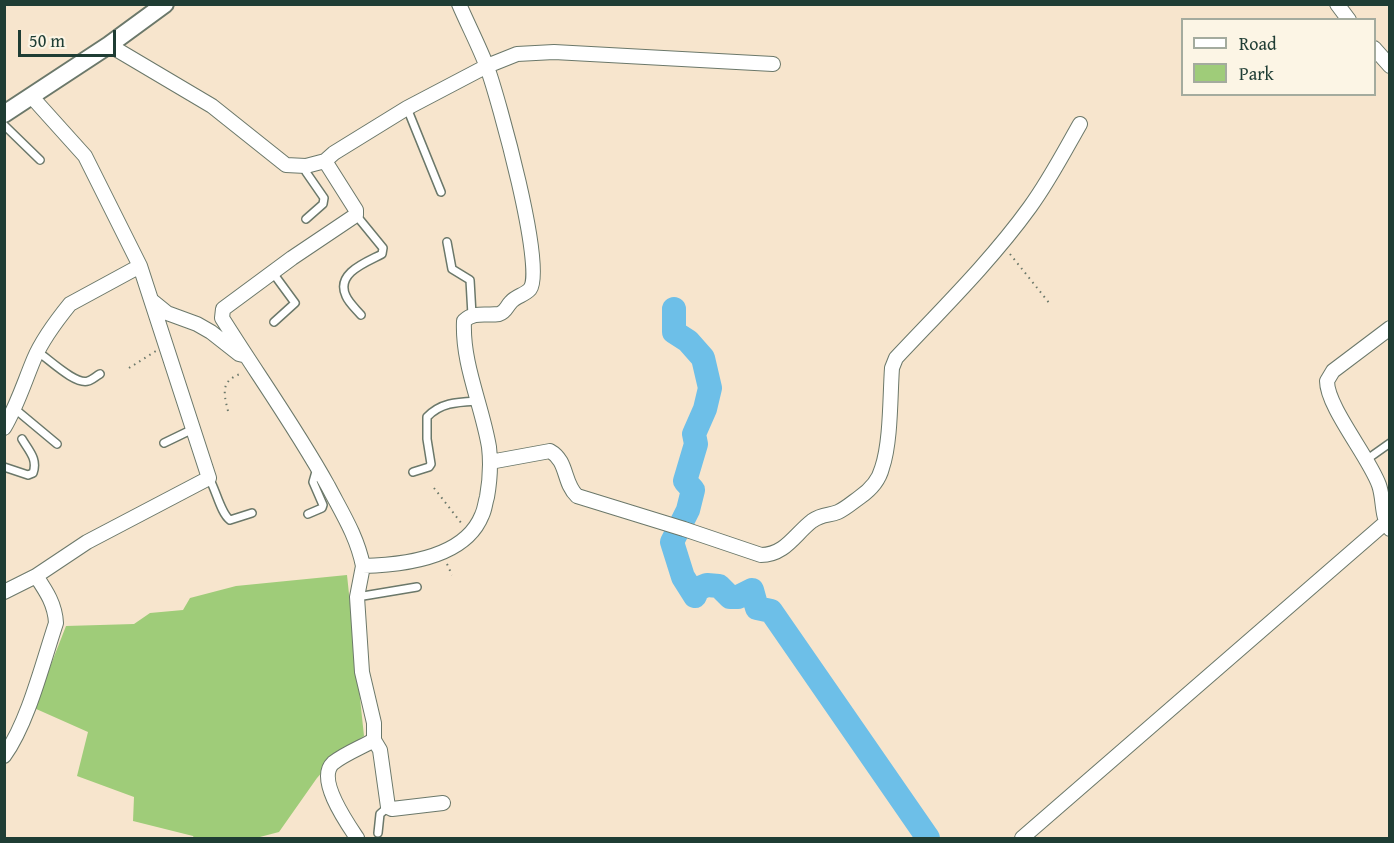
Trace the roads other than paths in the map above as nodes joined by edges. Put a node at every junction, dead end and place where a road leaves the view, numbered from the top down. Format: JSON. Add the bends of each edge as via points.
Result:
{"nodes":[{"id":1,"x":165,"y":4,"type":"edge"},
{"id":2,"x":459,"y":4,"type":"edge"},
{"id":3,"x":1337,"y":4,"type":"edge"},
{"id":4,"x":1348,"y":18,"type":"edge"},
{"id":5,"x":109,"y":45,"type":"junction"},
{"id":6,"x":1376,"y":50,"type":"edge"},
{"id":7,"x":773,"y":64,"type":"dead end"},
{"id":8,"x":487,"y":66,"type":"junction"},
{"id":9,"x":1389,"y":66,"type":"edge"},
{"id":10,"x":31,"y":96,"type":"junction"},
{"id":11,"x":408,"y":108,"type":"junction"},
{"id":12,"x":4,"y":114,"type":"edge"},
{"id":13,"x":1080,"y":124,"type":"dead end"},
{"id":14,"x":4,"y":125,"type":"edge"},
{"id":15,"x":40,"y":160,"type":"dead end"},
{"id":16,"x":325,"y":161,"type":"junction"},
{"id":17,"x":306,"y":166,"type":"junction"},
{"id":18,"x":441,"y":192,"type":"dead end"},
{"id":19,"x":356,"y":214,"type":"junction"},
{"id":20,"x":306,"y":219,"type":"dead end"},
{"id":21,"x":447,"y":242,"type":"dead end"},
{"id":22,"x":140,"y":266,"type":"junction"},
{"id":23,"x":273,"y":273,"type":"junction"},
{"id":24,"x":151,"y":300,"type":"junction"},
{"id":25,"x":360,"y":315,"type":"dead end"},
{"id":26,"x":472,"y":315,"type":"junction"},
{"id":27,"x":274,"y":322,"type":"dead end"},
{"id":28,"x":1389,"y":328,"type":"edge"},
{"id":29,"x":38,"y":352,"type":"junction"},
{"id":30,"x":245,"y":355,"type":"junction"},
{"id":31,"x":100,"y":374,"type":"dead end"},
{"id":32,"x":478,"y":401,"type":"junction"},
{"id":33,"x":15,"y":409,"type":"junction"},
{"id":34,"x":4,"y":428,"type":"edge"},
{"id":35,"x":193,"y":429,"type":"junction"},
{"id":36,"x":22,"y":439,"type":"dead end"},
{"id":37,"x":164,"y":443,"type":"dead end"},
{"id":38,"x":1389,"y":443,"type":"edge"},
{"id":39,"x":57,"y":444,"type":"dead end"},
{"id":40,"x":1366,"y":460,"type":"junction"},
{"id":41,"x":490,"y":462,"type":"junction"},
{"id":42,"x":4,"y":467,"type":"edge"},
{"id":43,"x":317,"y":468,"type":"junction"},
{"id":44,"x":413,"y":472,"type":"dead end"},
{"id":45,"x":209,"y":478,"type":"junction"},
{"id":46,"x":1384,"y":481,"type":"edge"},
{"id":47,"x":252,"y":513,"type":"dead end"},
{"id":48,"x":308,"y":514,"type":"dead end"},
{"id":49,"x":1387,"y":526,"type":"edge"},
{"id":50,"x":363,"y":566,"type":"junction"},
{"id":51,"x":36,"y":576,"type":"junction"},
{"id":52,"x":417,"y":587,"type":"dead end"},
{"id":53,"x":4,"y":592,"type":"edge"},
{"id":54,"x":357,"y":597,"type":"junction"},
{"id":55,"x":374,"y":740,"type":"junction"},
{"id":56,"x":4,"y":756,"type":"edge"},
{"id":57,"x":443,"y":803,"type":"dead end"},
{"id":58,"x":388,"y":807,"type":"junction"},
{"id":59,"x":378,"y":832,"type":"dead end"},
{"id":60,"x":357,"y":838,"type":"edge"},
{"id":61,"x":1022,"y":838,"type":"edge"}],
"edges":[{"from":1,"to":5,"type":"street"},
{"from":2,"to":8,"type":"street"},
{"from":3,"to":4,"type":"street"},
{"from":5,"to":10,"type":"street"},
{"from":5,"to":17,"type":"street","via":[[212,106],[286,165]]},
{"from":6,"to":9,"type":"street"},
{"from":7,"to":8,"type":"street","via":[[554,52],[517,54]]},
{"from":8,"to":11,"type":"street"},
{"from":8,"to":26,"type":"street","via":[[523,204],[531,246],[532,284],[529,291],[510,302],[500,314]]},
{"from":10,"to":12,"type":"street"},
{"from":10,"to":22,"type":"street","via":[[86,156]]},
{"from":11,"to":16,"type":"street"},
{"from":11,"to":18,"type":"lane"},
{"from":13,"to":41,"type":"street","via":[[1029,209],[896,358],[886,453],[875,483],[836,513],[813,520],[778,552],[761,555],[577,496],[570,490],[556,454],[550,451]]},
{"from":14,"to":15,"type":"lane"},
{"from":16,"to":17,"type":"street"},
{"from":16,"to":19,"type":"street"},
{"from":17,"to":20,"type":"lane","via":[[324,198],[323,204]]},
{"from":19,"to":23,"type":"street"},
{"from":19,"to":25,"type":"lane","via":[[383,248],[382,254],[350,272],[344,282],[345,295]]},
{"from":21,"to":26,"type":"lane","via":[[452,269],[470,280]]},
{"from":22,"to":24,"type":"street"},
{"from":22,"to":29,"type":"street","via":[[70,304]]},
{"from":23,"to":27,"type":"lane","via":[[295,303]]},
{"from":23,"to":30,"type":"street","via":[[223,309],[222,318]]},
{"from":24,"to":30,"type":"street","via":[[167,313],[197,324]]},
{"from":24,"to":35,"type":"street"},
{"from":26,"to":32,"type":"street","via":[[464,321],[464,333]]},
{"from":28,"to":40,"type":"street","via":[[1333,371],[1327,381],[1334,404]]},
{"from":29,"to":31,"type":"lane","via":[[81,382]]},
{"from":29,"to":33,"type":"street"},
{"from":30,"to":43,"type":"street"},
{"from":32,"to":41,"type":"street"},
{"from":32,"to":44,"type":"lane","via":[[435,408],[427,417],[431,464]]},
{"from":33,"to":34,"type":"street"},
{"from":33,"to":39,"type":"lane"},
{"from":35,"to":37,"type":"lane"},
{"from":35,"to":45,"type":"street"},
{"from":36,"to":42,"type":"lane","via":[[35,460],[33,473]]},
{"from":38,"to":40,"type":"lane"},
{"from":40,"to":46,"type":"street"},
{"from":41,"to":50,"type":"street","via":[[483,514],[470,534],[442,553],[423,560]]},
{"from":43,"to":48,"type":"lane","via":[[313,482],[323,505]]},
{"from":43,"to":50,"type":"street","via":[[355,537]]},
{"from":45,"to":47,"type":"lane","via":[[225,517],[230,520]]},
{"from":45,"to":51,"type":"street","via":[[87,542]]},
{"from":46,"to":49,"type":"street"},
{"from":49,"to":61,"type":"street"},
{"from":50,"to":54,"type":"street"},
{"from":51,"to":53,"type":"street"},
{"from":51,"to":56,"type":"street","via":[[51,598],[56,623],[25,713]]},
{"from":52,"to":54,"type":"lane"},
{"from":54,"to":55,"type":"street","via":[[362,672]]},
{"from":55,"to":58,"type":"street","via":[[380,750]]},
{"from":55,"to":60,"type":"street","via":[[328,770],[329,787]]},
{"from":57,"to":58,"type":"street"},
{"from":58,"to":59,"type":"lane","via":[[380,814]]}]}
